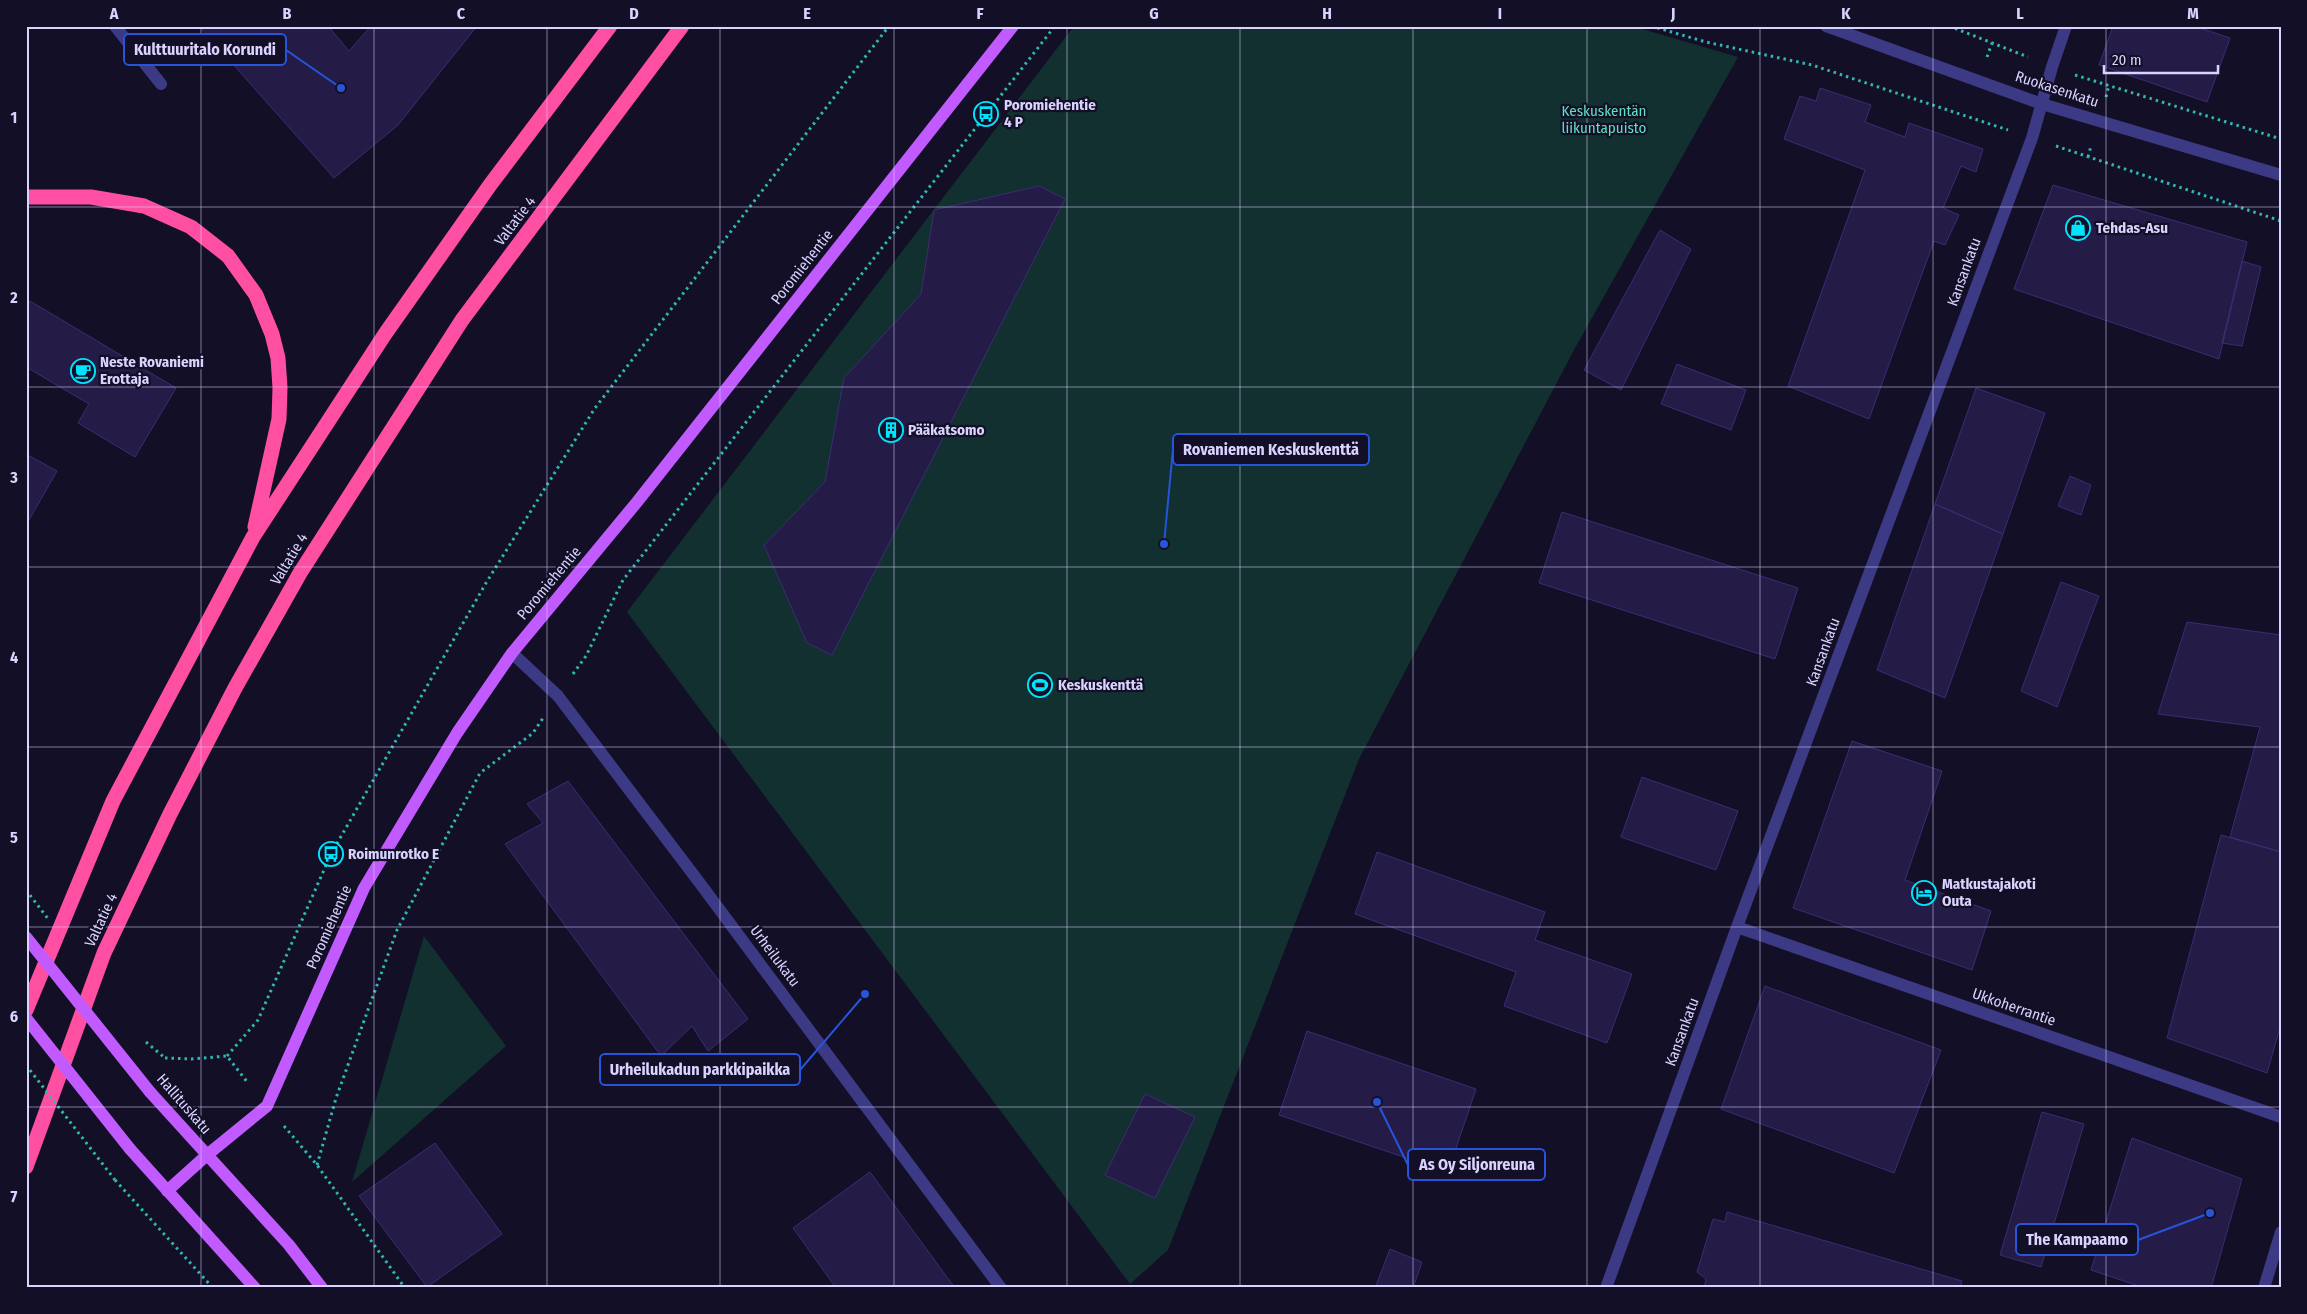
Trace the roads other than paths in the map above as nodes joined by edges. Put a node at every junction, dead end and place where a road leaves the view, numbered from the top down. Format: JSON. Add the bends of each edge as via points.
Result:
{"nodes":[{"id":1,"x":116,"y":26,"type":"edge"},
{"id":2,"x":610,"y":26,"type":"edge"},
{"id":3,"x":682,"y":26,"type":"edge"},
{"id":4,"x":1013,"y":26,"type":"edge"},
{"id":5,"x":1826,"y":26,"type":"edge"},
{"id":6,"x":2066,"y":26,"type":"edge"},
{"id":7,"x":161,"y":84,"type":"dead end"},
{"id":8,"x":2042,"y":104,"type":"junction"},
{"id":9,"x":2281,"y":175,"type":"edge"},
{"id":10,"x":26,"y":197,"type":"edge"},
{"id":11,"x":253,"y":537,"type":"junction"},
{"id":12,"x":512,"y":653,"type":"junction"},
{"id":13,"x":1737,"y":927,"type":"junction"},
{"id":14,"x":26,"y":937,"type":"edge"},
{"id":15,"x":26,"y":1010,"type":"edge"},
{"id":16,"x":26,"y":1018,"type":"edge"},
{"id":17,"x":2281,"y":1117,"type":"edge"},
{"id":18,"x":207,"y":1155,"type":"junction"},
{"id":19,"x":26,"y":1167,"type":"edge"},
{"id":20,"x":168,"y":1191,"type":"junction"},
{"id":21,"x":2281,"y":1232,"type":"edge"},
{"id":22,"x":255,"y":1288,"type":"edge"},
{"id":23,"x":322,"y":1288,"type":"edge"},
{"id":24,"x":1001,"y":1288,"type":"edge"},
{"id":25,"x":1606,"y":1288,"type":"edge"},
{"id":26,"x":2264,"y":1288,"type":"edge"}],
"edges":[{"from":1,"to":7,"type":"street"},
{"from":2,"to":11,"type":"highway","via":[[490,185],[385,334]]},
{"from":3,"to":19,"type":"highway","name":"Valtatie 4","via":[[462,320],[300,573],[235,688],[104,953]]},
{"from":4,"to":12,"type":"main road","name":"Poromiehentie","via":[[637,502]]},
{"from":5,"to":8,"type":"street","name":"Ruokasenkatu"},
{"from":6,"to":8,"type":"street","name":"Kansankatu"},
{"from":8,"to":9,"type":"street","name":"Ruokasenkatu"},
{"from":8,"to":13,"type":"street","name":"Kansankatu"},
{"from":10,"to":11,"type":"highway","via":[[91,197],[144,206],[192,227],[228,256],[256,295],[272,334],[280,388],[279,419]]},
{"from":11,"to":15,"type":"highway","via":[[113,801]]},
{"from":12,"to":18,"type":"main road","name":"Poromiehentie","via":[[457,733],[364,888],[267,1106]]},
{"from":12,"to":24,"type":"street","name":"Urheilukatu","via":[[558,696]]},
{"from":13,"to":17,"type":"street","name":"Ukkoherrantie"},
{"from":13,"to":25,"type":"street","name":"Kansankatu"},
{"from":14,"to":18,"type":"main road","name":"Hallituskatu","bridge":true,"via":[[150,1092]]},
{"from":16,"to":20,"type":"main road","bridge":true,"via":[[130,1149]]},
{"from":18,"to":20,"type":"main road","name":"Poromiehentie"},
{"from":18,"to":23,"type":"main road","name":"Hallituskatu","via":[[290,1245]]},
{"from":20,"to":22,"type":"main road"},
{"from":21,"to":26,"type":"street"}]}
